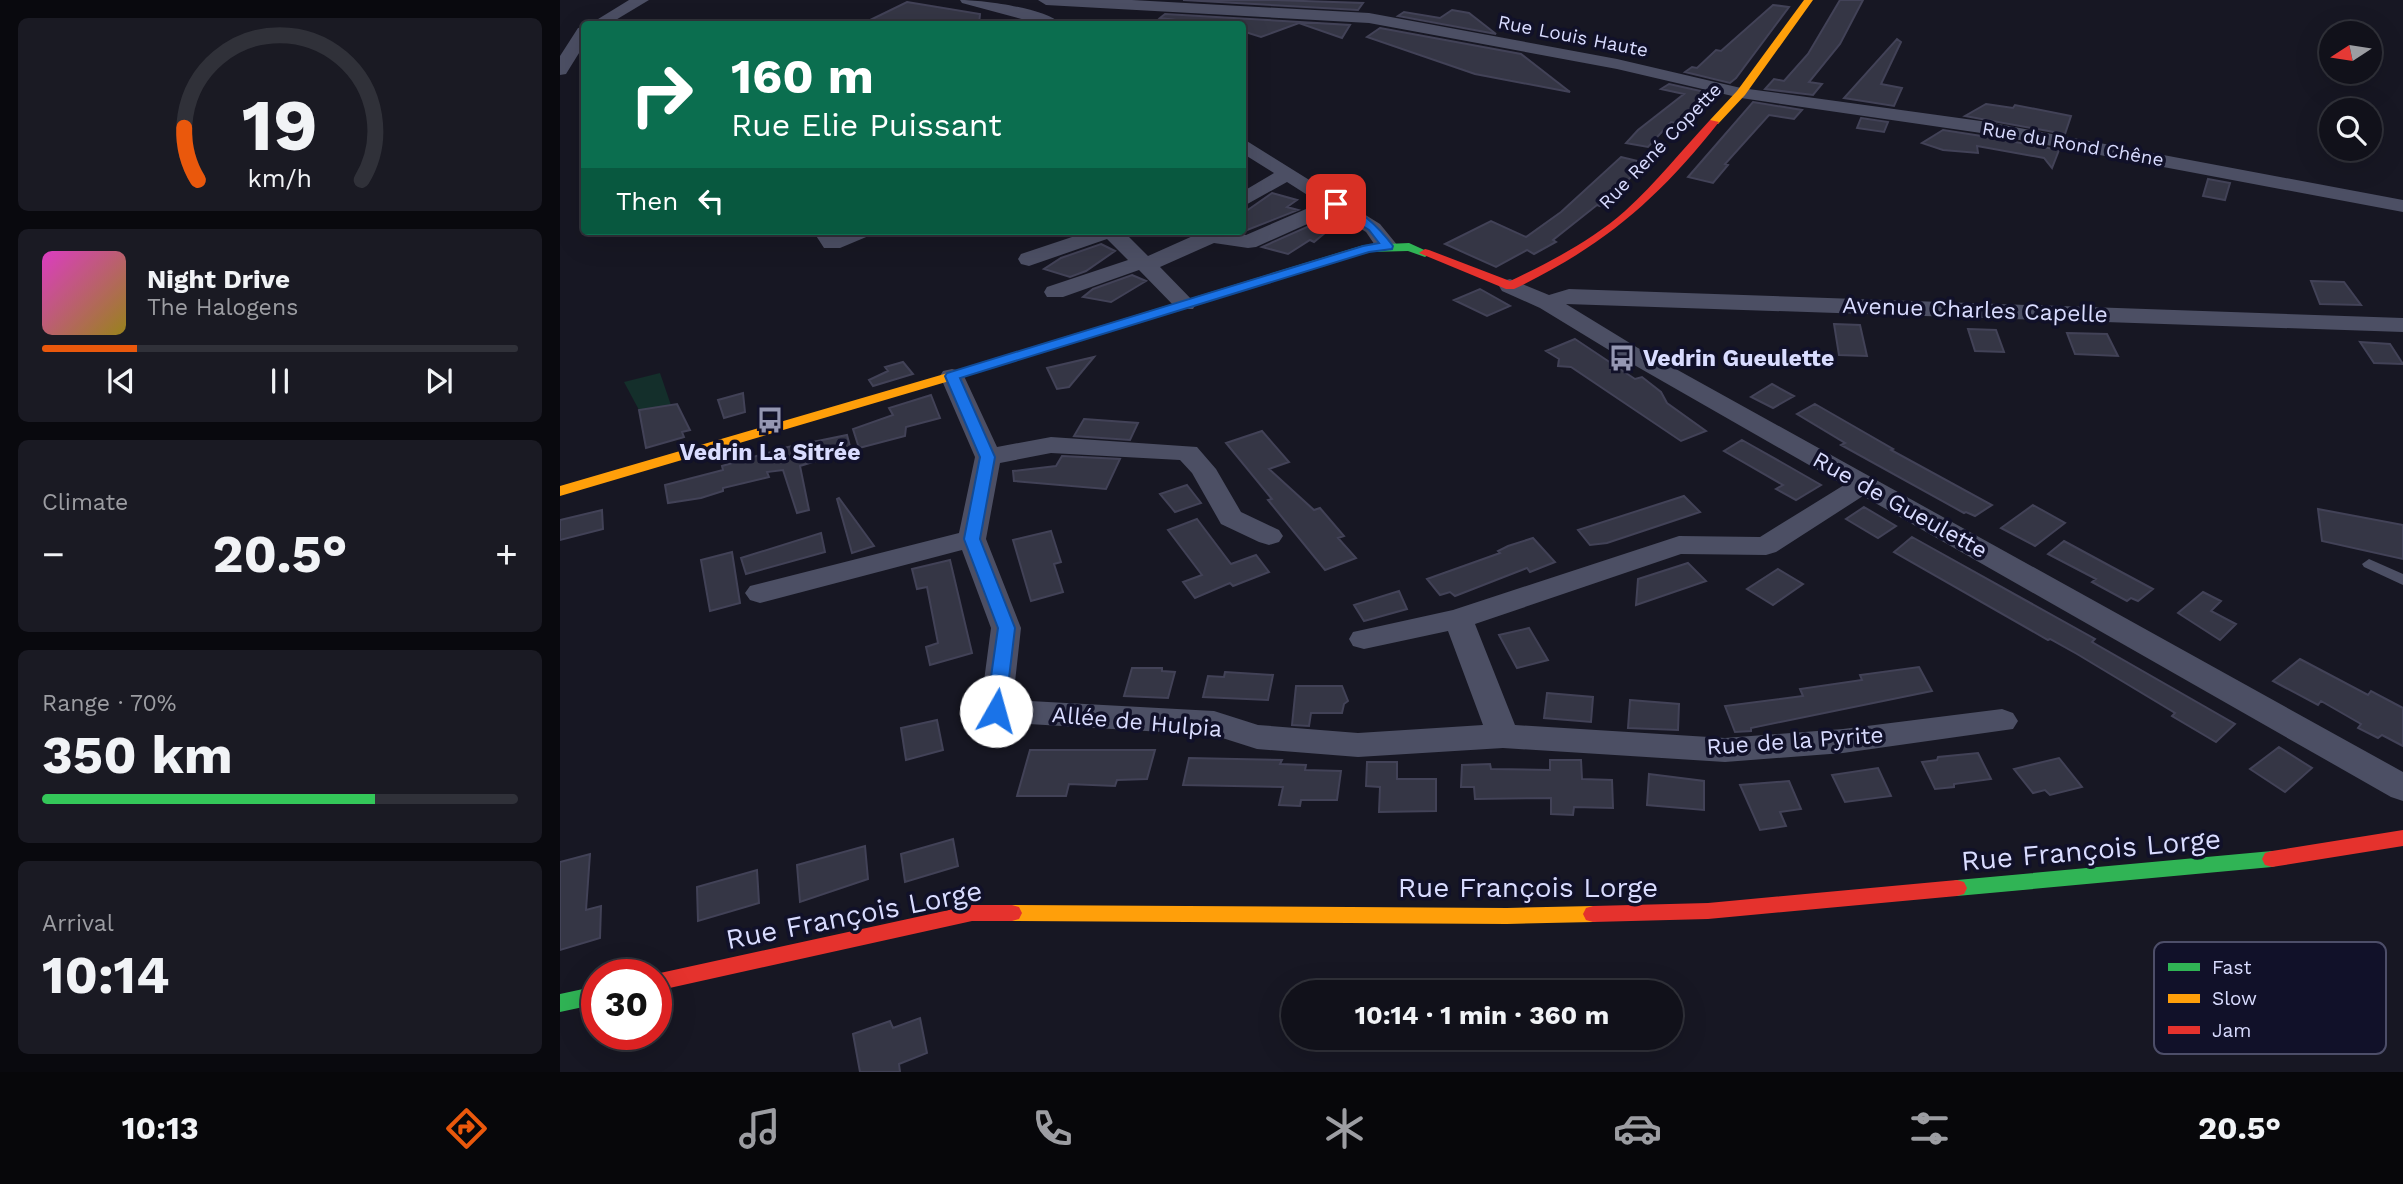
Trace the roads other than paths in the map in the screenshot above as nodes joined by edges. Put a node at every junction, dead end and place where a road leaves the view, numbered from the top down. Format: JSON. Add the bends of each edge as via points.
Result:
{"nodes":[{"id":1,"x":641,"y":0,"type":"edge"},
{"id":2,"x":968,"y":0,"type":"edge"},
{"id":3,"x":1046,"y":0,"type":"edge"},
{"id":4,"x":1809,"y":0,"type":"edge"},
{"id":5,"x":1272,"y":12,"type":"junction"},
{"id":6,"x":603,"y":21,"type":"edge"},
{"id":7,"x":1046,"y":21,"type":"edge"},
{"id":8,"x":1249,"y":21,"type":"dead end"},
{"id":9,"x":581,"y":37,"type":"edge"},
{"id":10,"x":560,"y":70,"type":"edge"},
{"id":11,"x":1741,"y":93,"type":"junction"},
{"id":12,"x":1246,"y":149,"type":"edge"},
{"id":13,"x":1288,"y":173,"type":"junction"},
{"id":14,"x":1246,"y":199,"type":"edge"},
{"id":15,"x":1336,"y":204,"type":"junction"},
{"id":16,"x":2403,"y":206,"type":"edge"},
{"id":17,"x":827,"y":235,"type":"edge"},
{"id":18,"x":853,"y":235,"type":"edge"},
{"id":19,"x":1099,"y":235,"type":"edge"},
{"id":20,"x":1115,"y":235,"type":"edge"},
{"id":21,"x":1212,"y":235,"type":"edge"},
{"id":22,"x":1218,"y":235,"type":"edge"},
{"id":23,"x":1387,"y":246,"type":"junction"},
{"id":24,"x":1029,"y":259,"type":"dead end"},
{"id":25,"x":1144,"y":264,"type":"junction"},
{"id":26,"x":1510,"y":286,"type":"junction"},
{"id":27,"x":1055,"y":292,"type":"dead end"},
{"id":28,"x":1548,"y":303,"type":"junction"},
{"id":29,"x":1185,"y":304,"type":"junction"},
{"id":30,"x":2403,"y":326,"type":"edge"},
{"id":31,"x":952,"y":376,"type":"junction"},
{"id":32,"x":988,"y":457,"type":"junction"},
{"id":33,"x":1862,"y":485,"type":"junction"},
{"id":34,"x":560,"y":491,"type":"edge"},
{"id":35,"x":1269,"y":536,"type":"dead end"},
{"id":36,"x":972,"y":539,"type":"junction"},
{"id":37,"x":2370,"y":564,"type":"dead end"},
{"id":38,"x":2403,"y":580,"type":"edge"},
{"id":39,"x":760,"y":593,"type":"dead end"},
{"id":40,"x":1458,"y":619,"type":"junction"},
{"id":41,"x":1363,"y":639,"type":"dead end"},
{"id":42,"x":2002,"y":721,"type":"dead end"},
{"id":43,"x":1503,"y":736,"type":"junction"},
{"id":44,"x":2403,"y":788,"type":"edge"},
{"id":45,"x":2403,"y":838,"type":"edge"},
{"id":46,"x":672,"y":979,"type":"edge"},
{"id":47,"x":581,"y":998,"type":"edge"},
{"id":48,"x":560,"y":1003,"type":"edge"}],
"edges":[{"from":1,"to":6,"type":"street"},
{"from":2,"to":7,"type":"street"},
{"from":3,"to":5,"type":"street","name":"Rue Louis Haute"},
{"from":4,"to":11,"type":"street","name":"Rue René Copette"},
{"from":5,"to":8,"type":"street","name":"Rue Louis Haute"},
{"from":5,"to":11,"type":"street","name":"Rue Louis Haute","via":[[1369,18],[1618,64]]},
{"from":9,"to":10,"type":"street"},
{"from":11,"to":16,"type":"street","name":"Rue du Rond Chêne","via":[[1988,128]]},
{"from":11,"to":26,"type":"street","name":"Rue René Copette","via":[[1630,212],[1557,264]]},
{"from":12,"to":13,"type":"street"},
{"from":13,"to":14,"type":"street"},
{"from":13,"to":15,"type":"street"},
{"from":15,"to":22,"type":"street","via":[[1248,242]]},
{"from":15,"to":23,"type":"street","via":[[1373,228]]},
{"from":17,"to":18,"type":"street","via":[[832,243]]},
{"from":19,"to":24,"type":"street"},
{"from":20,"to":25,"type":"street"},
{"from":21,"to":25,"type":"street"},
{"from":23,"to":26,"type":"street","name":"Rue de Gueulette","via":[[1409,247]]},
{"from":23,"to":29,"type":"street"},
{"from":25,"to":27,"type":"street"},
{"from":25,"to":29,"type":"street"},
{"from":26,"to":28,"type":"street","name":"Rue de Gueulette"},
{"from":28,"to":30,"type":"street","name":"Avenue Charles Capelle","via":[[1569,296]]},
{"from":28,"to":33,"type":"street","name":"Rue de Gueulette"},
{"from":29,"to":31,"type":"street"},
{"from":31,"to":32,"type":"street"},
{"from":31,"to":34,"type":"street"},
{"from":32,"to":35,"type":"street","via":[[1051,445],[1188,453],[1203,469],[1231,518]]},
{"from":32,"to":36,"type":"street"},
{"from":33,"to":40,"type":"street","via":[[1766,546],[1679,545]]},
{"from":33,"to":44,"type":"street","name":"Rue de Gueulette"},
{"from":36,"to":39,"type":"street"},
{"from":36,"to":43,"type":"street","name":"Allée de Hulpia","via":[[1006,628],[996,711],[1214,723],[1257,737],[1358,745]]},
{"from":37,"to":38,"type":"lane"},
{"from":40,"to":41,"type":"street"},
{"from":40,"to":43,"type":"street"},
{"from":42,"to":43,"type":"street","name":"Rue de la Pyrite","via":[[1725,750]]},
{"from":45,"to":46,"type":"street","name":"Rue François Lorge","via":[[2253,861],[1708,911],[1507,916],[972,913]]},
{"from":47,"to":48,"type":"street"}]}
